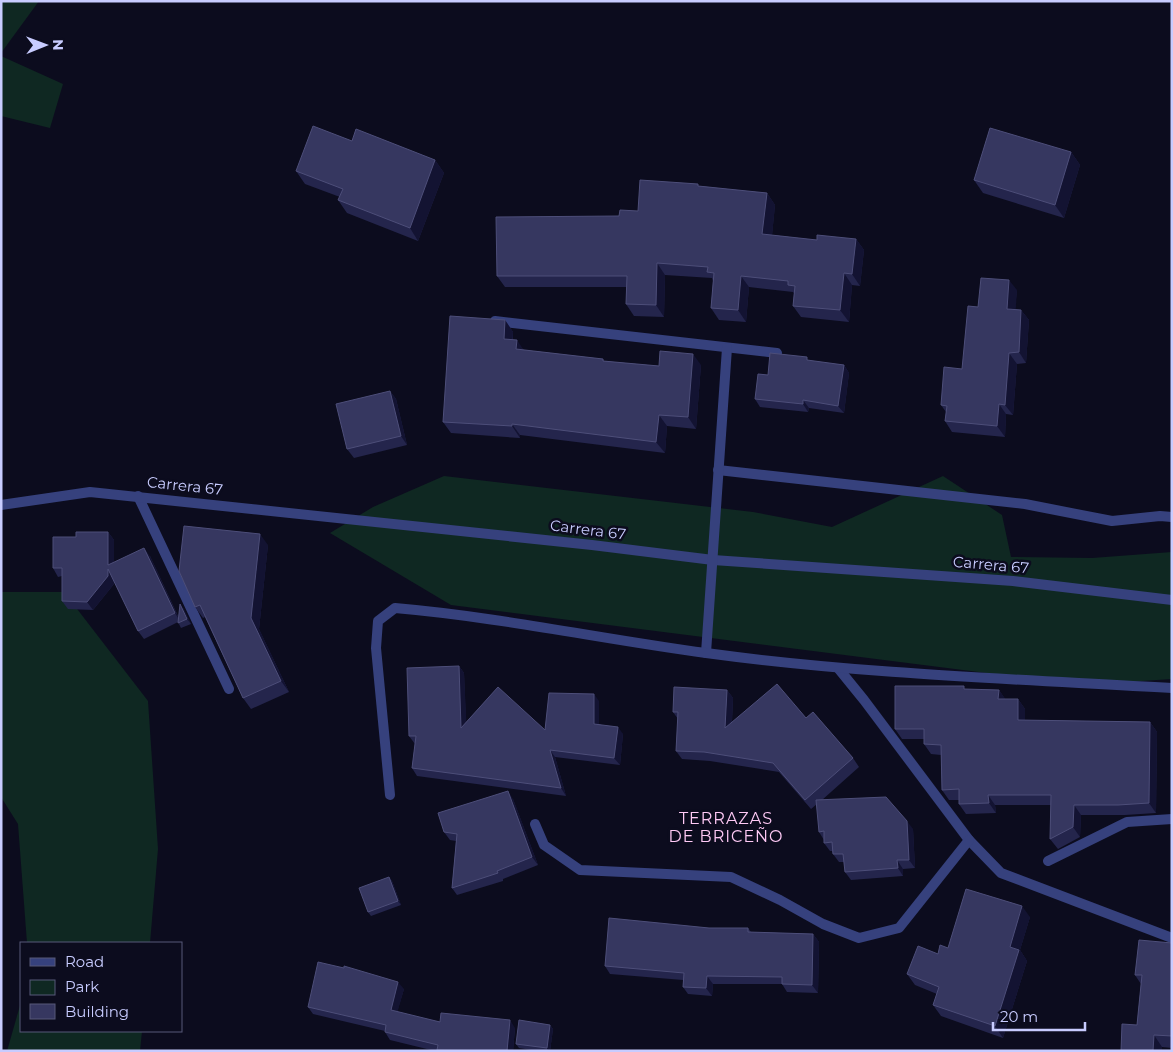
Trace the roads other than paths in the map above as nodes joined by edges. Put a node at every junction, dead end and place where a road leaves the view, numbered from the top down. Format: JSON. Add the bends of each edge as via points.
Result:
{"nodes":[{"id":1,"x":484,"y":320,"type":"edge"},
{"id":2,"x":727,"y":348,"type":"junction"},
{"id":3,"x":777,"y":353,"type":"edge"},
{"id":4,"x":718,"y":470,"type":"junction"},
{"id":5,"x":138,"y":496,"type":"junction"},
{"id":6,"x":1,"y":505,"type":"edge"},
{"id":7,"x":1172,"y":517,"type":"edge"},
{"id":8,"x":713,"y":560,"type":"junction"},
{"id":9,"x":1172,"y":600,"type":"edge"},
{"id":10,"x":706,"y":653,"type":"junction"},
{"id":11,"x":838,"y":668,"type":"junction"},
{"id":12,"x":1172,"y":688,"type":"edge"},
{"id":13,"x":229,"y":689,"type":"edge"},
{"id":14,"x":390,"y":795,"type":"dead end"},
{"id":15,"x":1172,"y":819,"type":"edge"},
{"id":16,"x":535,"y":824,"type":"dead end"},
{"id":17,"x":969,"y":840,"type":"junction"},
{"id":18,"x":1048,"y":860,"type":"dead end"},
{"id":19,"x":1172,"y":938,"type":"edge"}],
"edges":[{"from":1,"to":2,"type":"street"},
{"from":2,"to":3,"type":"street"},
{"from":2,"to":4,"type":"street"},
{"from":4,"to":7,"type":"street","via":[[1025,504],[1112,521]]},
{"from":4,"to":8,"type":"street"},
{"from":5,"to":6,"type":"street","name":"Carrera 67","via":[[90,492]]},
{"from":5,"to":8,"type":"street","name":"Carrera 67"},
{"from":5,"to":13,"type":"street"},
{"from":8,"to":9,"type":"street","name":"Carrera 67","via":[[1014,581]]},
{"from":8,"to":10,"type":"street"},
{"from":10,"to":11,"type":"street"},
{"from":10,"to":14,"type":"street","via":[[395,608],[378,621],[376,648]]},
{"from":11,"to":12,"type":"street"},
{"from":11,"to":17,"type":"street"},
{"from":15,"to":18,"type":"street","via":[[1127,822]]},
{"from":16,"to":17,"type":"street","via":[[544,845],[580,870],[732,877],[824,924],[859,938],[899,928]]},
{"from":17,"to":19,"type":"street","via":[[1001,873]]}]}
